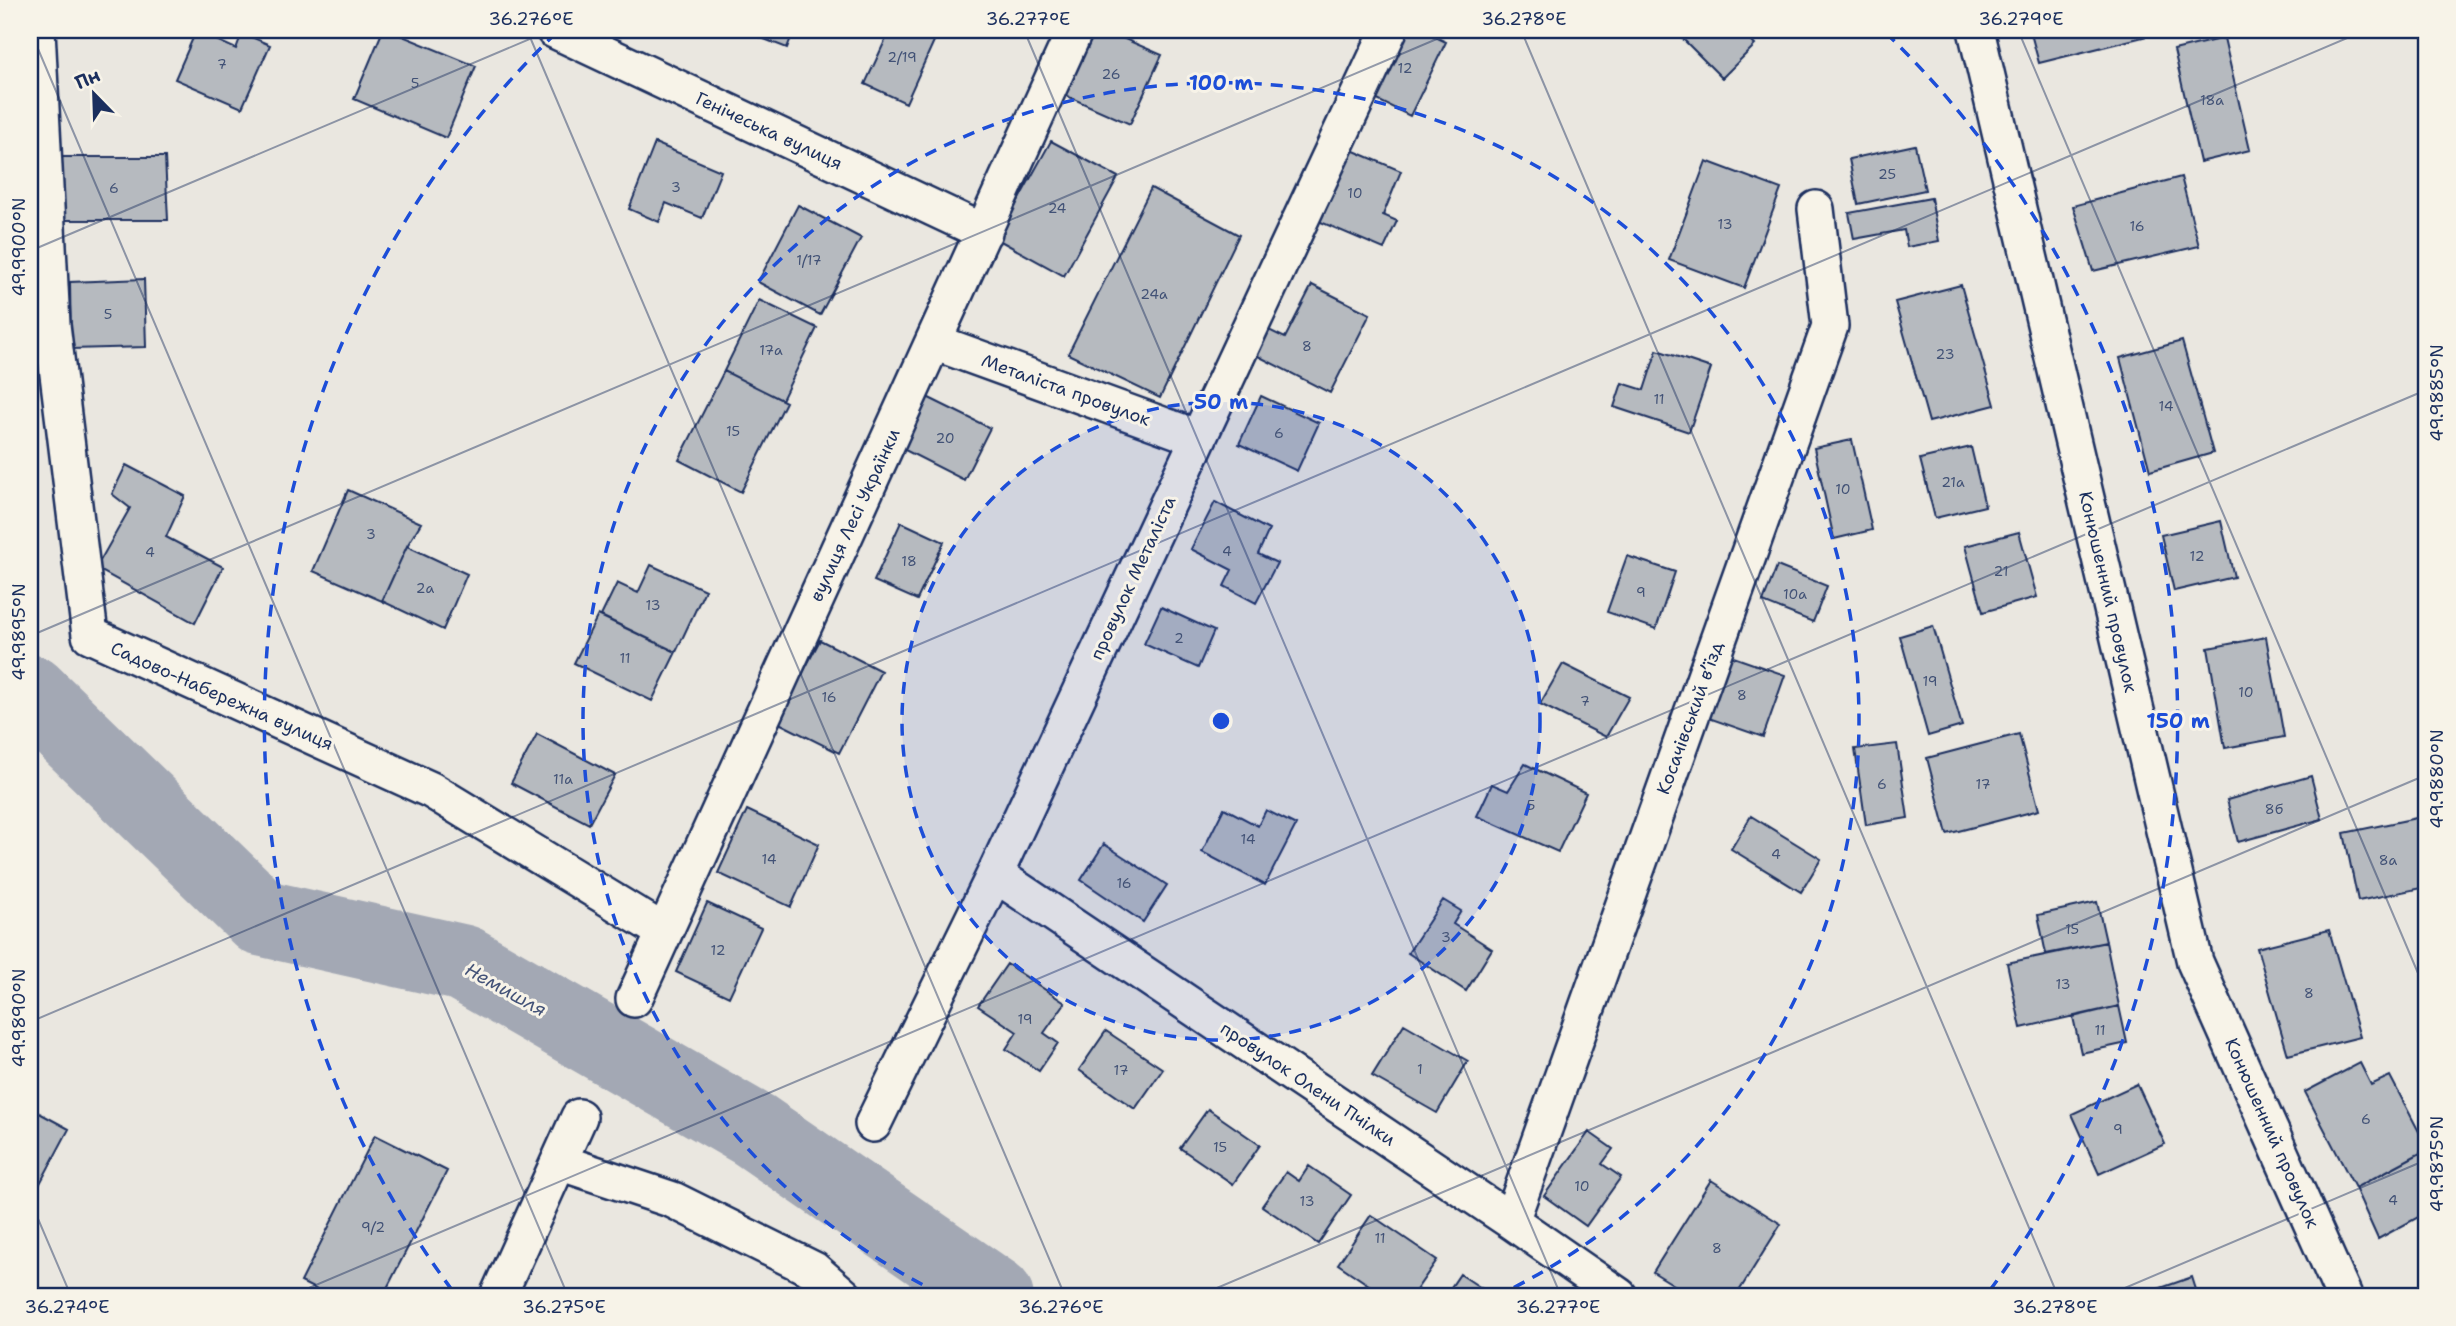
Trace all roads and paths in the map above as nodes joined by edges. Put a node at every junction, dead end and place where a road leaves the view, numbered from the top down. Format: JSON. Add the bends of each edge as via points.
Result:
{"nodes":[{"id":1,"x":37,"y":30,"type":"edge"},
{"id":2,"x":554,"y":30,"type":"edge"},
{"id":3,"x":1074,"y":30,"type":"edge"},
{"id":4,"x":1388,"y":30,"type":"edge"},
{"id":5,"x":1976,"y":30,"type":"edge"},
{"id":6,"x":1816,"y":209,"type":"dead end"},
{"id":7,"x":984,"y":232,"type":"junction"},
{"id":8,"x":934,"y":342,"type":"junction"},
{"id":9,"x":1198,"y":438,"type":"junction"},
{"id":10,"x":995,"y":874,"type":"junction"},
{"id":11,"x":664,"y":932,"type":"junction"},
{"id":12,"x":634,"y":999,"type":"dead end"},
{"id":13,"x":579,"y":1117,"type":"dead end"},
{"id":14,"x":873,"y":1124,"type":"dead end"},
{"id":15,"x":559,"y":1162,"type":"junction"},
{"id":16,"x":1511,"y":1221,"type":"junction"},
{"id":17,"x":498,"y":1296,"type":"edge"},
{"id":18,"x":844,"y":1296,"type":"edge"},
{"id":19,"x":1619,"y":1296,"type":"edge"},
{"id":20,"x":2344,"y":1296,"type":"edge"}],
"edges":[{"from":1,"to":11,"type":"street","name":"Садово-Набережна вулиця","via":[[52,325],[90,635],[431,790]]},
{"from":2,"to":7,"type":"street","name":"Генічеська вулиця"},
{"from":3,"to":7,"type":"street","name":"вулиця Лесі Українки"},
{"from":4,"to":9,"type":"street","name":"провулок Металіста"},
{"from":5,"to":20,"type":"street","name":"Конюшенний провулок","via":[[2196,962]]},
{"from":6,"to":16,"type":"street","name":"Косачівський в’їзд","via":[[1830,326]]},
{"from":7,"to":8,"type":"street","name":"вулиця Лесі Українки"},
{"from":8,"to":9,"type":"street","name":"Металіста провулок"},
{"from":8,"to":11,"type":"street","name":"вулиця Лесі Українки"},
{"from":9,"to":10,"type":"street","name":"провулок Металіста"},
{"from":10,"to":14,"type":"street","name":"провулок Металіста"},
{"from":10,"to":16,"type":"street","name":"провулок Олени Пчілки"},
{"from":11,"to":12,"type":"street","name":"вулиця Лесі Українки"},
{"from":13,"to":15,"type":"street"},
{"from":15,"to":17,"type":"street"},
{"from":15,"to":18,"type":"street","via":[[673,1200],[814,1270]]},
{"from":16,"to":19,"type":"street","name":"провулок Олени Пчілки"}]}
